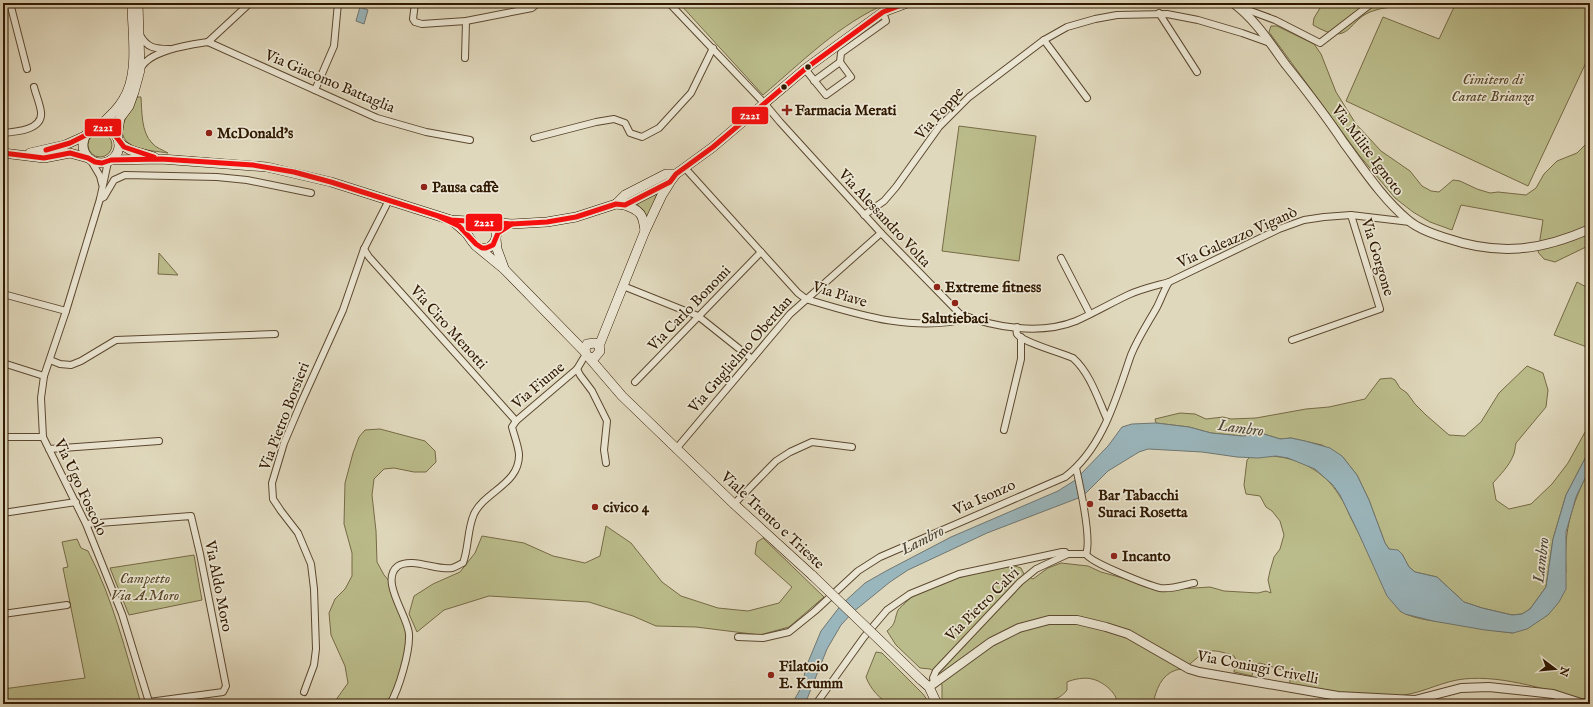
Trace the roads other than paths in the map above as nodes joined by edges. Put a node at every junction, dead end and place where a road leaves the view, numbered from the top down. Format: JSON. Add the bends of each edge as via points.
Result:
{"nodes":[{"id":1,"x":10,"y":3,"type":"edge"},
{"id":2,"x":132,"y":3,"type":"edge"},
{"id":3,"x":138,"y":3,"type":"edge"},
{"id":4,"x":250,"y":3,"type":"edge"},
{"id":5,"x":338,"y":3,"type":"edge"},
{"id":6,"x":415,"y":3,"type":"edge"},
{"id":7,"x":538,"y":3,"type":"edge"},
{"id":8,"x":669,"y":3,"type":"edge"},
{"id":9,"x":907,"y":3,"type":"edge"},
{"id":10,"x":1372,"y":3,"type":"edge"},
{"id":11,"x":1235,"y":4,"type":"edge"},
{"id":12,"x":883,"y":12,"type":"junction"},
{"id":13,"x":1158,"y":13,"type":"junction"},
{"id":14,"x":466,"y":21,"type":"junction"},
{"id":15,"x":140,"y":34,"type":"junction"},
{"id":16,"x":1044,"y":40,"type":"junction"},
{"id":17,"x":208,"y":42,"type":"junction"},
{"id":18,"x":1270,"y":43,"type":"junction"},
{"id":19,"x":713,"y":48,"type":"junction"},
{"id":20,"x":174,"y":49,"type":"junction"},
{"id":21,"x":465,"y":58,"type":"dead end"},
{"id":22,"x":840,"y":62,"type":"junction"},
{"id":23,"x":27,"y":69,"type":"dead end"},
{"id":24,"x":805,"y":69,"type":"junction"},
{"id":25,"x":140,"y":70,"type":"junction"},
{"id":26,"x":1197,"y":72,"type":"dead end"},
{"id":27,"x":814,"y":81,"type":"junction"},
{"id":28,"x":34,"y":87,"type":"dead end"},
{"id":29,"x":315,"y":90,"type":"junction"},
{"id":30,"x":1088,"y":98,"type":"dead end"},
{"id":31,"x":765,"y":104,"type":"junction"},
{"id":32,"x":98,"y":127,"type":"junction"},
{"id":33,"x":3,"y":133,"type":"edge"},
{"id":34,"x":85,"y":136,"type":"junction"},
{"id":35,"x":534,"y":138,"type":"dead end"},
{"id":36,"x":118,"y":140,"type":"junction"},
{"id":37,"x":470,"y":140,"type":"dead end"},
{"id":38,"x":3,"y":153,"type":"edge"},
{"id":39,"x":21,"y":154,"type":"junction"},
{"id":40,"x":89,"y":159,"type":"junction"},
{"id":41,"x":162,"y":159,"type":"junction"},
{"id":42,"x":110,"y":161,"type":"junction"},
{"id":43,"x":685,"y":168,"type":"junction"},
{"id":44,"x":676,"y":174,"type":"junction"},
{"id":45,"x":670,"y":182,"type":"junction"},
{"id":46,"x":103,"y":187,"type":"junction"},
{"id":47,"x":312,"y":193,"type":"dead end"},
{"id":48,"x":100,"y":198,"type":"junction"},
{"id":49,"x":390,"y":200,"type":"junction"},
{"id":50,"x":620,"y":205,"type":"junction"},
{"id":51,"x":864,"y":215,"type":"junction"},
{"id":52,"x":1351,"y":215,"type":"junction"},
{"id":53,"x":451,"y":220,"type":"junction"},
{"id":54,"x":484,"y":222,"type":"junction"},
{"id":55,"x":1411,"y":222,"type":"junction"},
{"id":56,"x":512,"y":224,"type":"junction"},
{"id":57,"x":1590,"y":228,"type":"edge"},
{"id":58,"x":646,"y":230,"type":"junction"},
{"id":59,"x":881,"y":233,"type":"junction"},
{"id":60,"x":497,"y":237,"type":"junction"},
{"id":61,"x":473,"y":242,"type":"junction"},
{"id":62,"x":364,"y":249,"type":"junction"},
{"id":63,"x":760,"y":252,"type":"junction"},
{"id":64,"x":1061,"y":258,"type":"dead end"},
{"id":65,"x":504,"y":269,"type":"junction"},
{"id":66,"x":1169,"y":282,"type":"junction"},
{"id":67,"x":624,"y":286,"type":"junction"},
{"id":68,"x":3,"y":294,"type":"edge"},
{"id":69,"x":806,"y":299,"type":"junction"},
{"id":70,"x":66,"y":311,"type":"junction"},
{"id":71,"x":1090,"y":314,"type":"junction"},
{"id":72,"x":698,"y":316,"type":"junction"},
{"id":73,"x":970,"y":318,"type":"junction"},
{"id":74,"x":1017,"y":327,"type":"junction"},
{"id":75,"x":565,"y":330,"type":"junction"},
{"id":76,"x":275,"y":334,"type":"dead end"},
{"id":77,"x":1022,"y":337,"type":"junction"},
{"id":78,"x":1292,"y":340,"type":"dead end"},
{"id":79,"x":595,"y":346,"type":"junction"},
{"id":80,"x":587,"y":355,"type":"junction"},
{"id":81,"x":50,"y":360,"type":"junction"},
{"id":82,"x":752,"y":360,"type":"junction"},
{"id":83,"x":3,"y":363,"type":"edge"},
{"id":84,"x":577,"y":369,"type":"junction"},
{"id":85,"x":44,"y":376,"type":"junction"},
{"id":86,"x":607,"y":378,"type":"junction"},
{"id":87,"x":636,"y":382,"type":"dead end"},
{"id":88,"x":1107,"y":419,"type":"junction"},
{"id":89,"x":516,"y":421,"type":"junction"},
{"id":90,"x":1004,"y":430,"type":"dead end"},
{"id":91,"x":43,"y":436,"type":"junction"},
{"id":92,"x":3,"y":437,"type":"edge"},
{"id":93,"x":159,"y":441,"type":"dead end"},
{"id":94,"x":852,"y":447,"type":"dead end"},
{"id":95,"x":49,"y":448,"type":"junction"},
{"id":96,"x":676,"y":449,"type":"junction"},
{"id":97,"x":606,"y":464,"type":"dead end"},
{"id":98,"x":1076,"y":468,"type":"junction"},
{"id":99,"x":76,"y":502,"type":"junction"},
{"id":100,"x":734,"y":504,"type":"junction"},
{"id":101,"x":3,"y":513,"type":"edge"},
{"id":102,"x":86,"y":524,"type":"junction"},
{"id":103,"x":1086,"y":554,"type":"junction"},
{"id":104,"x":1066,"y":555,"type":"junction"},
{"id":105,"x":1194,"y":583,"type":"dead end"},
{"id":106,"x":67,"y":605,"type":"dead end"},
{"id":107,"x":3,"y":614,"type":"edge"},
{"id":108,"x":738,"y":637,"type":"dead end"},
{"id":109,"x":931,"y":685,"type":"junction"},
{"id":110,"x":304,"y":692,"type":"dead end"},
{"id":111,"x":149,"y":702,"type":"joint"},
{"id":112,"x":1415,"y":702,"type":"edge"},
{"id":113,"x":390,"y":704,"type":"edge"},
{"id":114,"x":816,"y":704,"type":"edge"},
{"id":115,"x":937,"y":704,"type":"edge"},
{"id":116,"x":1584,"y":704,"type":"edge"}],
"edges":[{"from":1,"to":23,"type":"street"},
{"from":2,"to":32,"type":"main road","via":[[133,73],[129,90],[117,109]]},
{"from":3,"to":15,"type":"main road"},
{"from":4,"to":17,"type":"street"},
{"from":5,"to":29,"type":"street","via":[[334,46]]},
{"from":6,"to":14,"type":"street","via":[[413,19],[417,23]]},
{"from":7,"to":14,"type":"street","via":[[532,8]]},
{"from":8,"to":19,"type":"street","name":"Via Alessandro Volta"},
{"from":9,"to":12,"type":"main road"},
{"from":10,"to":11,"type":"street","via":[[1320,43]]},
{"from":11,"to":18,"type":"street","name":"Via Milite Ignoto"},
{"from":12,"to":22,"type":"street","via":[[886,21],[842,53]]},
{"from":12,"to":24,"type":"main road"},
{"from":13,"to":16,"type":"street","name":"Via Foppe","via":[[1095,19],[1067,27]]},
{"from":13,"to":18,"type":"street","name":"Via Foppe","via":[[1198,20]]},
{"from":13,"to":26,"type":"street"},
{"from":14,"to":21,"type":"street"},
{"from":15,"to":20,"type":"street","via":[[143,41],[150,46]]},
{"from":15,"to":25,"type":"main road"},
{"from":16,"to":30,"type":"street"},
{"from":16,"to":51,"type":"street","name":"Via Foppe","via":[[957,108],[939,127],[884,201]]},
{"from":17,"to":20,"type":"street"},
{"from":17,"to":29,"type":"street","name":"Via Giacomo Battaglia"},
{"from":18,"to":55,"type":"street","name":"Via Milite Ignoto","via":[[1375,186]]},
{"from":19,"to":31,"type":"street","name":"Via Alessandro Volta"},
{"from":19,"to":35,"type":"street","via":[[691,93],[659,128],[642,137],[630,133],[625,123],[614,120],[584,124]]},
{"from":20,"to":25,"type":"street","via":[[151,57]]},
{"from":22,"to":27,"type":"street"},
{"from":22,"to":27,"type":"street","via":[[851,77],[826,95]]},
{"from":24,"to":27,"type":"street"},
{"from":24,"to":31,"type":"main road"},
{"from":25,"to":36,"type":"main road","via":[[134,92],[120,118]]},
{"from":28,"to":33,"type":"street","via":[[41,110],[38,124],[32,128]]},
{"from":29,"to":37,"type":"street","name":"Via Giacomo Battaglia","via":[[377,118],[426,132]]},
{"from":31,"to":43,"type":"main road"},
{"from":31,"to":51,"type":"street","name":"Via Alessandro Volta"},
{"from":32,"to":34,"type":"main road"},
{"from":32,"to":36,"type":"main road","via":[[111,130]]},
{"from":34,"to":39,"type":"main road","via":[[61,147]]},
{"from":34,"to":40,"type":"main road","via":[[83,150]]},
{"from":36,"to":41,"type":"main road","via":[[130,150]]},
{"from":36,"to":42,"type":"main road","via":[[117,152]]},
{"from":38,"to":39,"type":"main road"},
{"from":39,"to":40,"type":"main road","via":[[44,158],[70,153]]},
{"from":40,"to":42,"type":"main road","via":[[95,162]]},
{"from":40,"to":46,"type":"street","via":[[100,176]]},
{"from":41,"to":42,"type":"main road"},
{"from":41,"to":49,"type":"main road","via":[[267,166]]},
{"from":42,"to":46,"type":"street","name":"Via Ugo Foscolo"},
{"from":43,"to":44,"type":"main road"},
{"from":43,"to":63,"type":"street","name":"Via Piave"},
{"from":44,"to":45,"type":"main road"},
{"from":44,"to":50,"type":"main road","via":[[666,174],[625,195]]},
{"from":45,"to":50,"type":"main road"},
{"from":45,"to":58,"type":"main road"},
{"from":46,"to":48,"type":"street","name":"Via Ugo Foscolo"},
{"from":47,"to":48,"type":"street","via":[[247,180],[217,177],[125,175],[114,180],[104,197]]},
{"from":48,"to":70,"type":"street","name":"Via Ugo Foscolo"},
{"from":49,"to":53,"type":"main road"},
{"from":49,"to":62,"type":"street","name":"Via Pietro Borsieri"},
{"from":50,"to":56,"type":"main road","via":[[576,217]]},
{"from":50,"to":58,"type":"main road","via":[[638,210]]},
{"from":51,"to":59,"type":"street","name":"Via Alessandro Volta"},
{"from":52,"to":55,"type":"street","name":"Via Galeazzo Viganò"},
{"from":52,"to":66,"type":"street","name":"Via Galeazzo Viganò","via":[[1304,220]]},
{"from":52,"to":78,"type":"street","name":"Via Gorgone","via":[[1380,309]]},
{"from":53,"to":54,"type":"main road"},
{"from":53,"to":61,"type":"main road"},
{"from":54,"to":56,"type":"main road"},
{"from":54,"to":60,"type":"main road","via":[[494,227]]},
{"from":54,"to":61,"type":"main road","via":[[473,227],[470,235]]},
{"from":55,"to":57,"type":"street","name":"Via Milite Ignoto","via":[[1439,236],[1465,244],[1505,249],[1533,248],[1565,240]]},
{"from":56,"to":60,"type":"main road"},
{"from":58,"to":67,"type":"main road"},
{"from":59,"to":69,"type":"street","name":"Via Guglielmo Oberdan"},
{"from":59,"to":73,"type":"street","name":"Via Alessandro Volta","via":[[960,314]]},
{"from":60,"to":61,"type":"main road","via":[[488,248]]},
{"from":60,"to":65,"type":"main road","via":[[497,249]]},
{"from":61,"to":65,"type":"main road"},
{"from":62,"to":89,"type":"street","name":"Via Ciro Menotti"},
{"from":62,"to":110,"type":"street","name":"Via Pietro Borsieri","via":[[343,310],[284,443],[272,484],[274,499],[298,532],[311,564],[316,649],[314,666]]},
{"from":63,"to":69,"type":"street","name":"Via Piave"},
{"from":63,"to":72,"type":"street","name":"Via Carlo Bonomi"},
{"from":64,"to":71,"type":"street"},
{"from":65,"to":75,"type":"main road"},
{"from":66,"to":71,"type":"street","name":"Via Alessandro Volta","via":[[1128,295]]},
{"from":66,"to":88,"type":"street","via":[[1141,332]]},
{"from":67,"to":72,"type":"street"},
{"from":67,"to":79,"type":"main road","via":[[606,330]]},
{"from":68,"to":70,"type":"street"},
{"from":69,"to":73,"type":"street","name":"Via Piave","via":[[907,324],[955,322]]},
{"from":69,"to":82,"type":"street","name":"Via Guglielmo Oberdan","via":[[790,314]]},
{"from":70,"to":81,"type":"street","name":"Via Ugo Foscolo"},
{"from":71,"to":74,"type":"street","name":"Via Alessandro Volta","via":[[1061,325],[1044,328]]},
{"from":72,"to":82,"type":"street"},
{"from":72,"to":87,"type":"street","name":"Via Carlo Bonomi"},
{"from":73,"to":74,"type":"street","name":"Via Alessandro Volta"},
{"from":74,"to":77,"type":"street","via":[[1018,334]]},
{"from":75,"to":79,"type":"main road"},
{"from":75,"to":80,"type":"main road"},
{"from":76,"to":81,"type":"street","via":[[116,340],[81,362],[71,365]]},
{"from":77,"to":88,"type":"street","via":[[1077,361]]},
{"from":77,"to":90,"type":"street","via":[[1021,359]]},
{"from":79,"to":80,"type":"main road","via":[[586,346]]},
{"from":79,"to":80,"type":"main road","via":[[595,357]]},
{"from":79,"to":86,"type":"main road","name":"Viale Trento e Trieste"},
{"from":80,"to":84,"type":"street","name":"Via Fiume"},
{"from":80,"to":86,"type":"main road"},
{"from":81,"to":85,"type":"street","name":"Via Ugo Foscolo"},
{"from":82,"to":96,"type":"street","name":"Via Guglielmo Oberdan"},
{"from":83,"to":85,"type":"street"},
{"from":84,"to":89,"type":"street","name":"Via Fiume"},
{"from":84,"to":97,"type":"street","via":[[607,421],[604,450]]},
{"from":85,"to":91,"type":"street","name":"Via Ugo Foscolo","via":[[40,398]]},
{"from":86,"to":96,"type":"main road","name":"Viale Trento e Trieste"},
{"from":88,"to":98,"type":"street","via":[[1095,443]]},
{"from":89,"to":113,"type":"street","name":"Via Fiume","via":[[512,427],[519,454],[514,472],[507,482],[480,503],[471,523],[467,540],[468,551],[463,563],[452,568],[408,564],[399,566],[392,573],[391,583],[409,634],[400,680]]},
{"from":91,"to":92,"type":"street"},
{"from":91,"to":95,"type":"street","name":"Via Ugo Foscolo"},
{"from":93,"to":95,"type":"street"},
{"from":94,"to":100,"type":"street","via":[[812,442],[790,452],[776,461]]},
{"from":95,"to":99,"type":"street","name":"Via Ugo Foscolo"},
{"from":96,"to":100,"type":"main road","name":"Viale Trento e Trieste"},
{"from":98,"to":103,"type":"street","via":[[1082,496],[1088,549]]},
{"from":98,"to":108,"type":"street","name":"Via Isonzo","via":[[1065,477],[880,557],[858,571],[789,632],[763,638]]},
{"from":99,"to":101,"type":"street"},
{"from":99,"to":102,"type":"street","name":"Via Ugo Foscolo"},
{"from":100,"to":109,"type":"main road","name":"Viale Trento e Trieste","bridge":true,"via":[[920,679]]},
{"from":102,"to":111,"type":"street","name":"Via Ugo Foscolo","via":[[122,614]]},
{"from":102,"to":111,"type":"street","name":"Via Aldo Moro","via":[[191,516],[226,686],[223,692]]},
{"from":103,"to":104,"type":"street","name":"Via Pietro Calvi"},
{"from":103,"to":105,"type":"street","via":[[1095,561],[1161,588]]},
{"from":104,"to":109,"type":"street","name":"Via Pietro Calvi","via":[[1036,569],[1020,582],[936,671]]},
{"from":104,"to":114,"type":"street","via":[[1062,552],[959,574],[910,594],[887,610],[864,637]]},
{"from":106,"to":107,"type":"street"},
{"from":109,"to":112,"type":"street","name":"Via Coniugi Crivelli","via":[[991,642],[1019,628],[1063,619],[1128,634],[1189,669],[1199,672],[1338,696]]},
{"from":109,"to":115,"type":"main road","name":"Viale Trento e Trieste"},
{"from":112,"to":116,"type":"street","name":"Via Coniugi Crivelli","via":[[1461,688],[1489,687],[1553,694]]}]}
